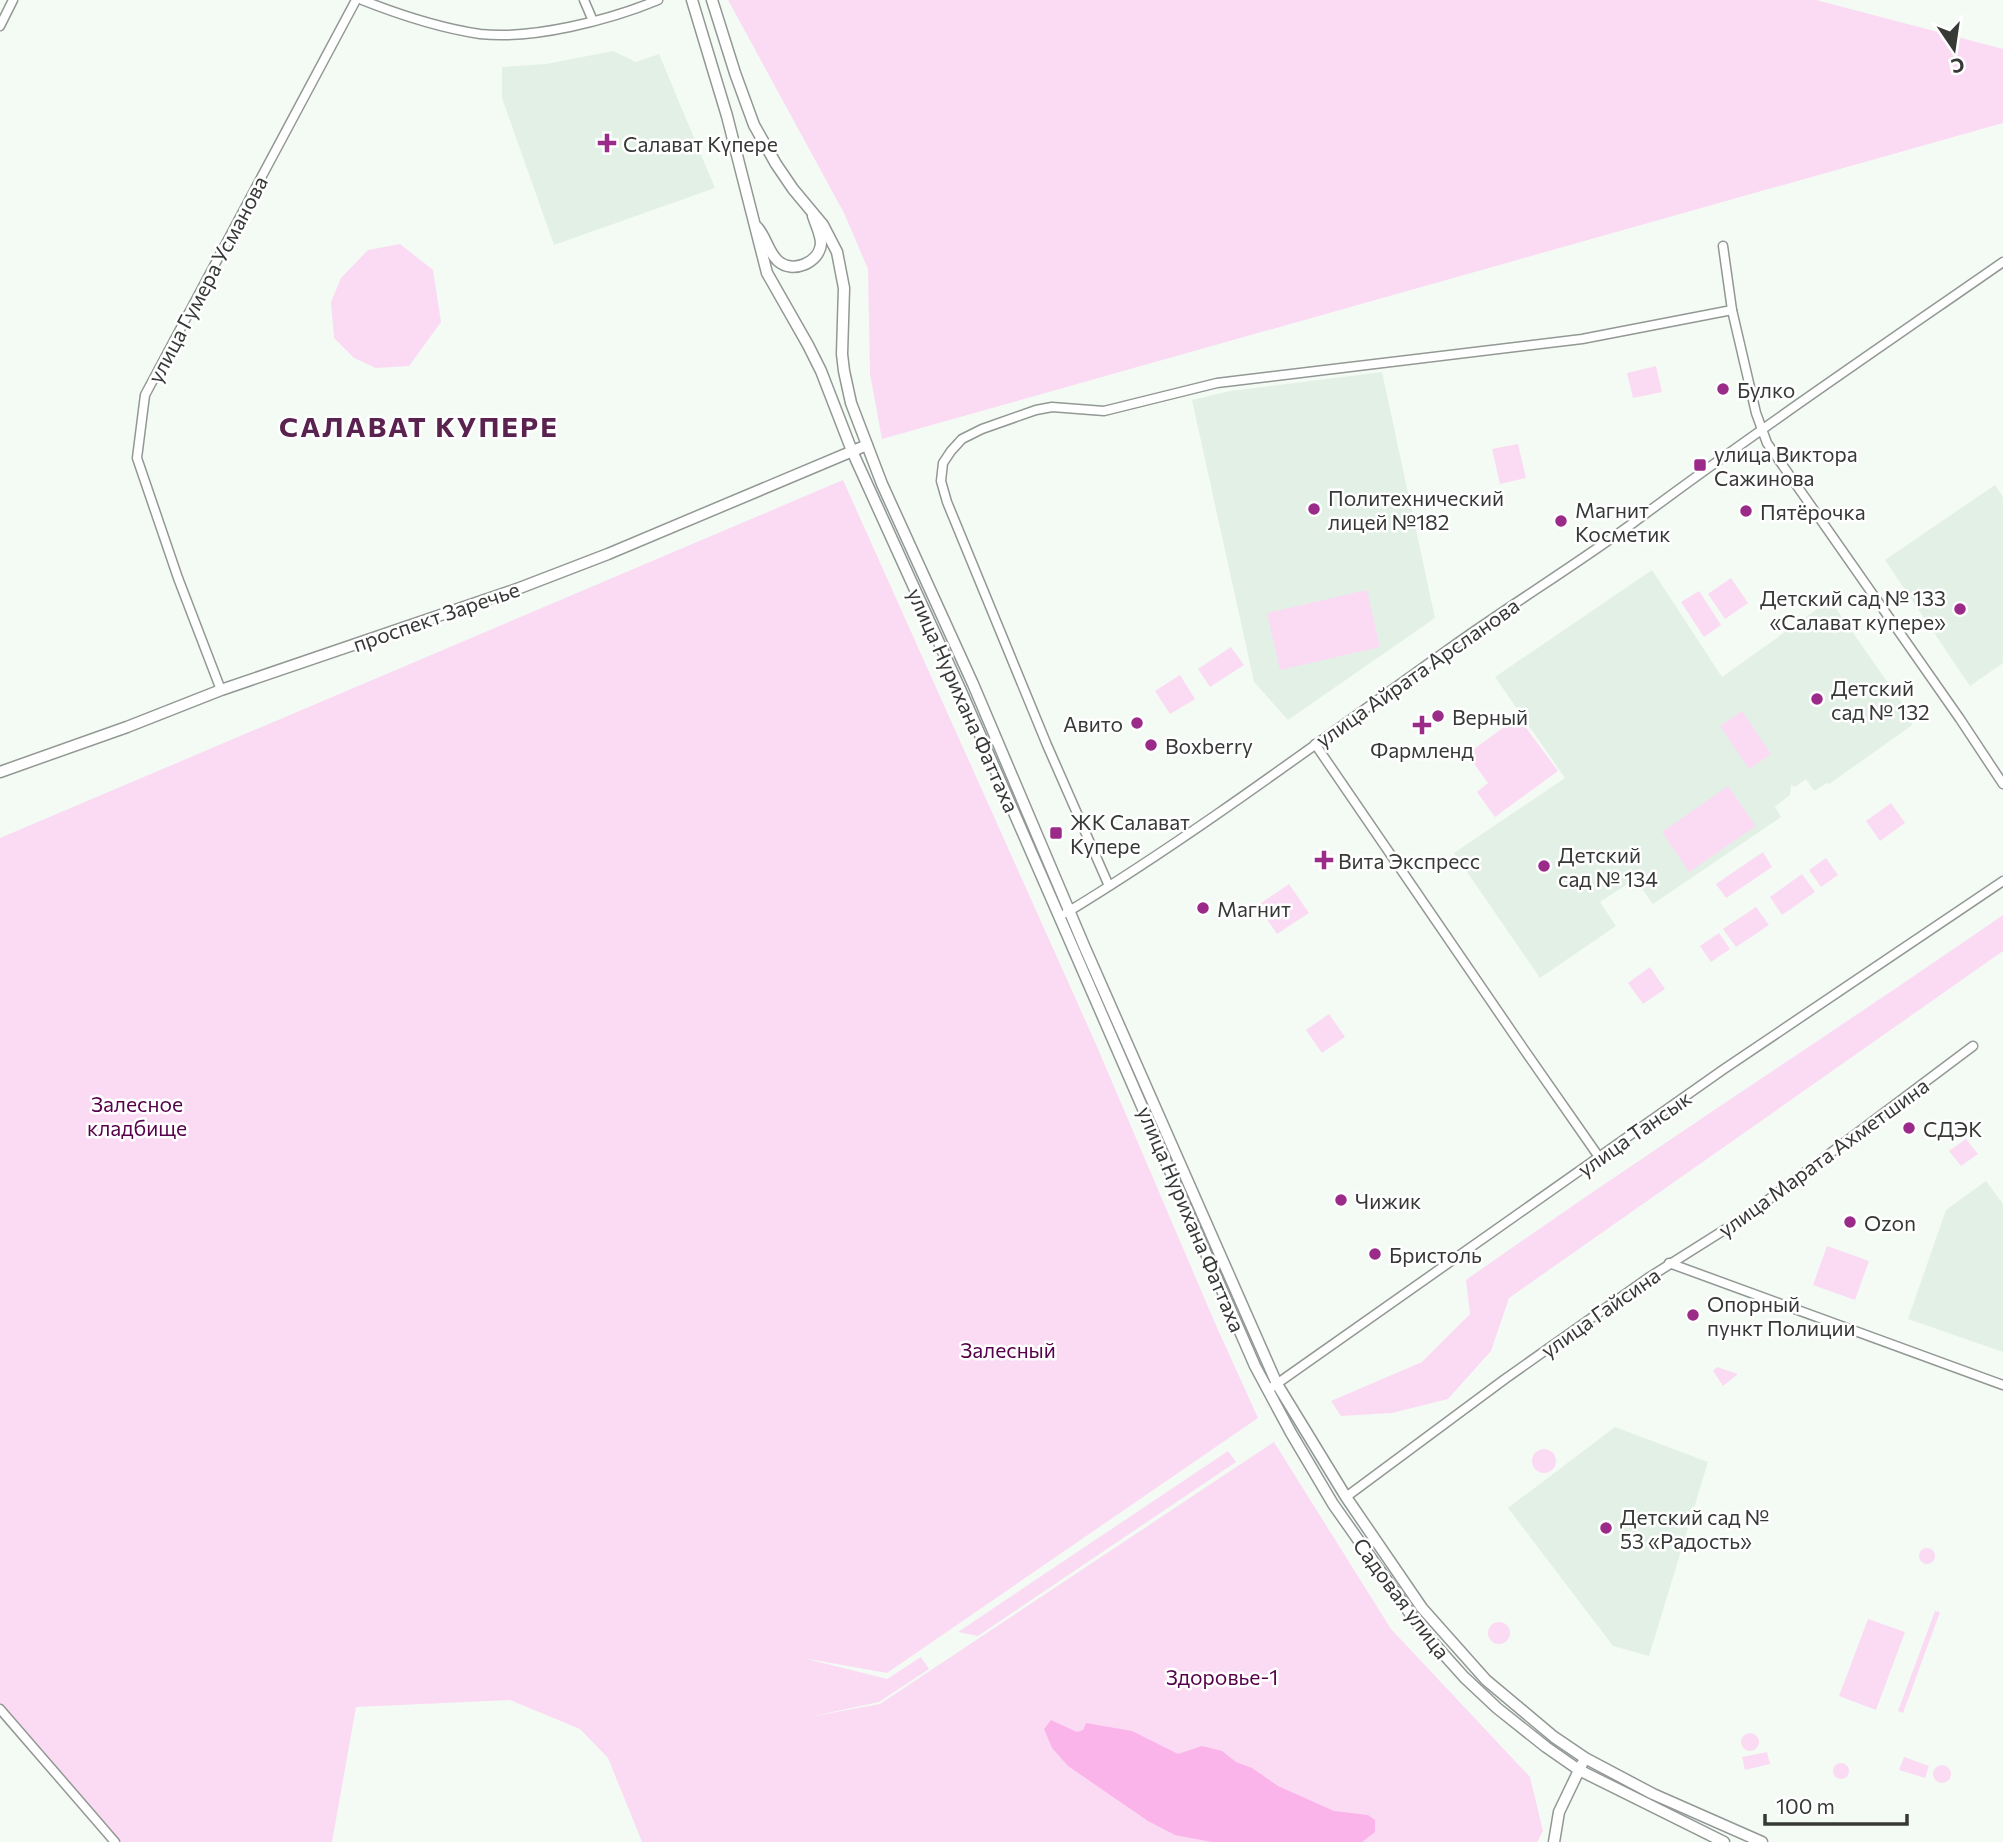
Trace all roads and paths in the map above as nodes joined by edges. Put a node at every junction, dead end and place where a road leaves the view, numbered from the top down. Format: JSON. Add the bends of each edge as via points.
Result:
{"nodes":[{"id":1,"x":13,"y":0,"type":"edge"},
{"id":2,"x":356,"y":0,"type":"edge"},
{"id":3,"x":362,"y":0,"type":"edge"},
{"id":4,"x":584,"y":0,"type":"edge"},
{"id":5,"x":658,"y":0,"type":"edge"},
{"id":6,"x":692,"y":0,"type":"edge"},
{"id":7,"x":712,"y":0,"type":"edge"},
{"id":8,"x":593,"y":21,"type":"junction"},
{"id":9,"x":0,"y":26,"type":"edge"},
{"id":10,"x":812,"y":212,"type":"junction"},
{"id":11,"x":754,"y":223,"type":"junction"},
{"id":12,"x":1723,"y":246,"type":"dead end"},
{"id":13,"x":2003,"y":261,"type":"edge"},
{"id":14,"x":1732,"y":310,"type":"junction"},
{"id":15,"x":1762,"y":429,"type":"junction"},
{"id":16,"x":867,"y":445,"type":"junction"},
{"id":17,"x":852,"y":451,"type":"junction"},
{"id":18,"x":221,"y":690,"type":"junction"},
{"id":19,"x":1315,"y":744,"type":"junction"},
{"id":20,"x":0,"y":772,"type":"edge"},
{"id":21,"x":2003,"y":784,"type":"edge"},
{"id":22,"x":2003,"y":881,"type":"edge"},
{"id":23,"x":1109,"y":886,"type":"junction"},
{"id":24,"x":1070,"y":911,"type":"junction"},
{"id":25,"x":1059,"y":917,"type":"junction"},
{"id":26,"x":1973,"y":1046,"type":"dead end"},
{"id":27,"x":1600,"y":1157,"type":"junction"},
{"id":28,"x":1669,"y":1263,"type":"junction"},
{"id":29,"x":1277,"y":1384,"type":"junction"},
{"id":30,"x":2003,"y":1385,"type":"edge"},
{"id":31,"x":1268,"y":1390,"type":"junction"},
{"id":32,"x":1346,"y":1497,"type":"junction"},
{"id":33,"x":0,"y":1709,"type":"edge"},
{"id":34,"x":1585,"y":1758,"type":"junction"},
{"id":35,"x":1579,"y":1770,"type":"junction"},
{"id":36,"x":115,"y":1842,"type":"edge"},
{"id":37,"x":1554,"y":1842,"type":"edge"},
{"id":38,"x":1724,"y":1842,"type":"edge"},
{"id":39,"x":1762,"y":1842,"type":"edge"}],
"edges":[{"from":1,"to":9,"type":"street"},
{"from":2,"to":18,"type":"street","name":"улица Гумера Усманова","via":[[145,395],[137,458]]},
{"from":3,"to":8,"type":"street","via":[[406,17],[482,34],[539,33]]},
{"from":4,"to":8,"type":"street"},
{"from":5,"to":8,"type":"street"},
{"from":6,"to":11,"type":"street","name":"улица Нурихана Фаттаха"},
{"from":7,"to":10,"type":"street","name":"улица Нурихана Фаттаха","via":[[754,125]]},
{"from":10,"to":11,"type":"street","via":[[820,237],[819,252],[813,260],[794,267],[778,261]]},
{"from":10,"to":16,"type":"street","name":"улица Нурихана Фаттаха","via":[[831,239],[841,269],[844,372]]},
{"from":11,"to":17,"type":"street","name":"улица Нурихана Фаттаха","via":[[767,273],[808,345]]},
{"from":12,"to":14,"type":"street"},
{"from":13,"to":15,"type":"street","name":"улица Айрата Арсланова"},
{"from":14,"to":15,"type":"street"},
{"from":14,"to":23,"type":"street","via":[[1582,339],[1217,383],[1104,411],[1052,407],[962,439],[943,463],[941,481],[947,502]]},
{"from":15,"to":19,"type":"street","name":"улица Айрата Арсланова"},
{"from":15,"to":21,"type":"street","via":[[1767,443]]},
{"from":16,"to":17,"type":"street","name":"проспект Заречье"},
{"from":16,"to":24,"type":"street","name":"улица Нурихана Фаттаха"},
{"from":17,"to":18,"type":"street","name":"проспект Заречье","via":[[517,589]]},
{"from":17,"to":25,"type":"street","name":"улица Нурихана Фаттаха"},
{"from":18,"to":20,"type":"street","name":"проспект Заречье"},
{"from":19,"to":23,"type":"street","name":"улица Айрата Арсланова"},
{"from":19,"to":27,"type":"street"},
{"from":22,"to":27,"type":"street","name":"улица Тансык"},
{"from":23,"to":24,"type":"street","name":"улица Айрата Арсланова"},
{"from":24,"to":25,"type":"street","name":"улица Айрата Арсланова"},
{"from":24,"to":29,"type":"street","name":"улица Нурихана Фаттаха"},
{"from":25,"to":31,"type":"street","name":"улица Нурихана Фаттаха"},
{"from":26,"to":28,"type":"street","name":"улица Марата Ахметшина","via":[[1740,1221]]},
{"from":27,"to":29,"type":"street","name":"улица Тансык"},
{"from":28,"to":30,"type":"street","name":"улица Гайсина"},
{"from":28,"to":32,"type":"street","name":"улица Гайсина"},
{"from":29,"to":31,"type":"street","name":"улица Тансык"},
{"from":29,"to":32,"type":"street","name":"Садовая улица"},
{"from":31,"to":35,"type":"street","name":"Садовая улица","via":[[1333,1504],[1422,1629],[1497,1708]]},
{"from":32,"to":34,"type":"street","name":"Садовая улица","via":[[1422,1608],[1471,1665]]},
{"from":33,"to":36,"type":"street"},
{"from":34,"to":35,"type":"street"},
{"from":34,"to":39,"type":"street","name":"Садовая улица"},
{"from":35,"to":37,"type":"street","via":[[1559,1812]]},
{"from":35,"to":38,"type":"street","name":"Садовая улица"}]}
